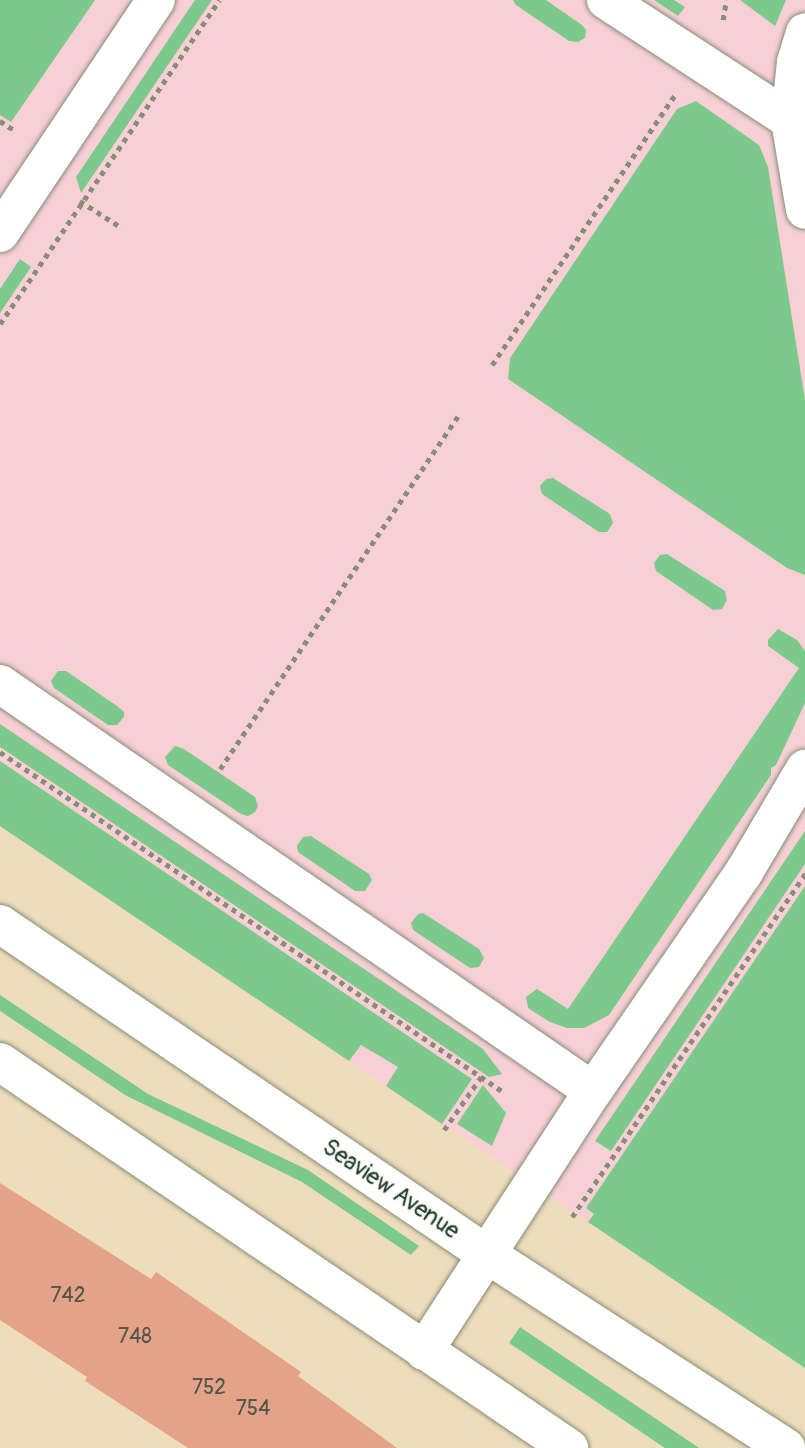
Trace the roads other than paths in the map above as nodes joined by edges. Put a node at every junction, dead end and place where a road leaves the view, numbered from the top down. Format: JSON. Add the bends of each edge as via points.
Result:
{"nodes":[{"id":1,"x":156,"y":0,"type":"edge"},
{"id":2,"x":606,"y":0,"type":"edge"},
{"id":3,"x":805,"y":32,"type":"edge"},
{"id":4,"x":790,"y":120,"type":"junction"},
{"id":5,"x":805,"y":210,"type":"edge"},
{"id":6,"x":0,"y":233,"type":"edge"},
{"id":7,"x":0,"y":684,"type":"edge"},
{"id":8,"x":805,"y":769,"type":"edge"},
{"id":9,"x":0,"y":924,"type":"edge"},
{"id":10,"x":0,"y":1062,"type":"edge"},
{"id":11,"x":593,"y":1091,"type":"junction"},
{"id":12,"x":488,"y":1255,"type":"junction"},
{"id":13,"x":424,"y":1352,"type":"junction"},
{"id":14,"x":569,"y":1448,"type":"edge"},
{"id":15,"x":786,"y":1448,"type":"edge"}],
"edges":[{"from":1,"to":6,"type":"street"},
{"from":2,"to":4,"type":"street"},
{"from":3,"to":4,"type":"street","via":[[796,62]]},
{"from":4,"to":5,"type":"street"},
{"from":7,"to":11,"type":"street"},
{"from":8,"to":11,"type":"street","via":[[744,872]]},
{"from":9,"to":12,"type":"street","name":"Seaview Avenue"},
{"from":10,"to":13,"type":"street"},
{"from":11,"to":12,"type":"street"},
{"from":12,"to":13,"type":"street"},
{"from":12,"to":15,"type":"street","name":"Seaview Avenue"},
{"from":13,"to":14,"type":"street"}]}
